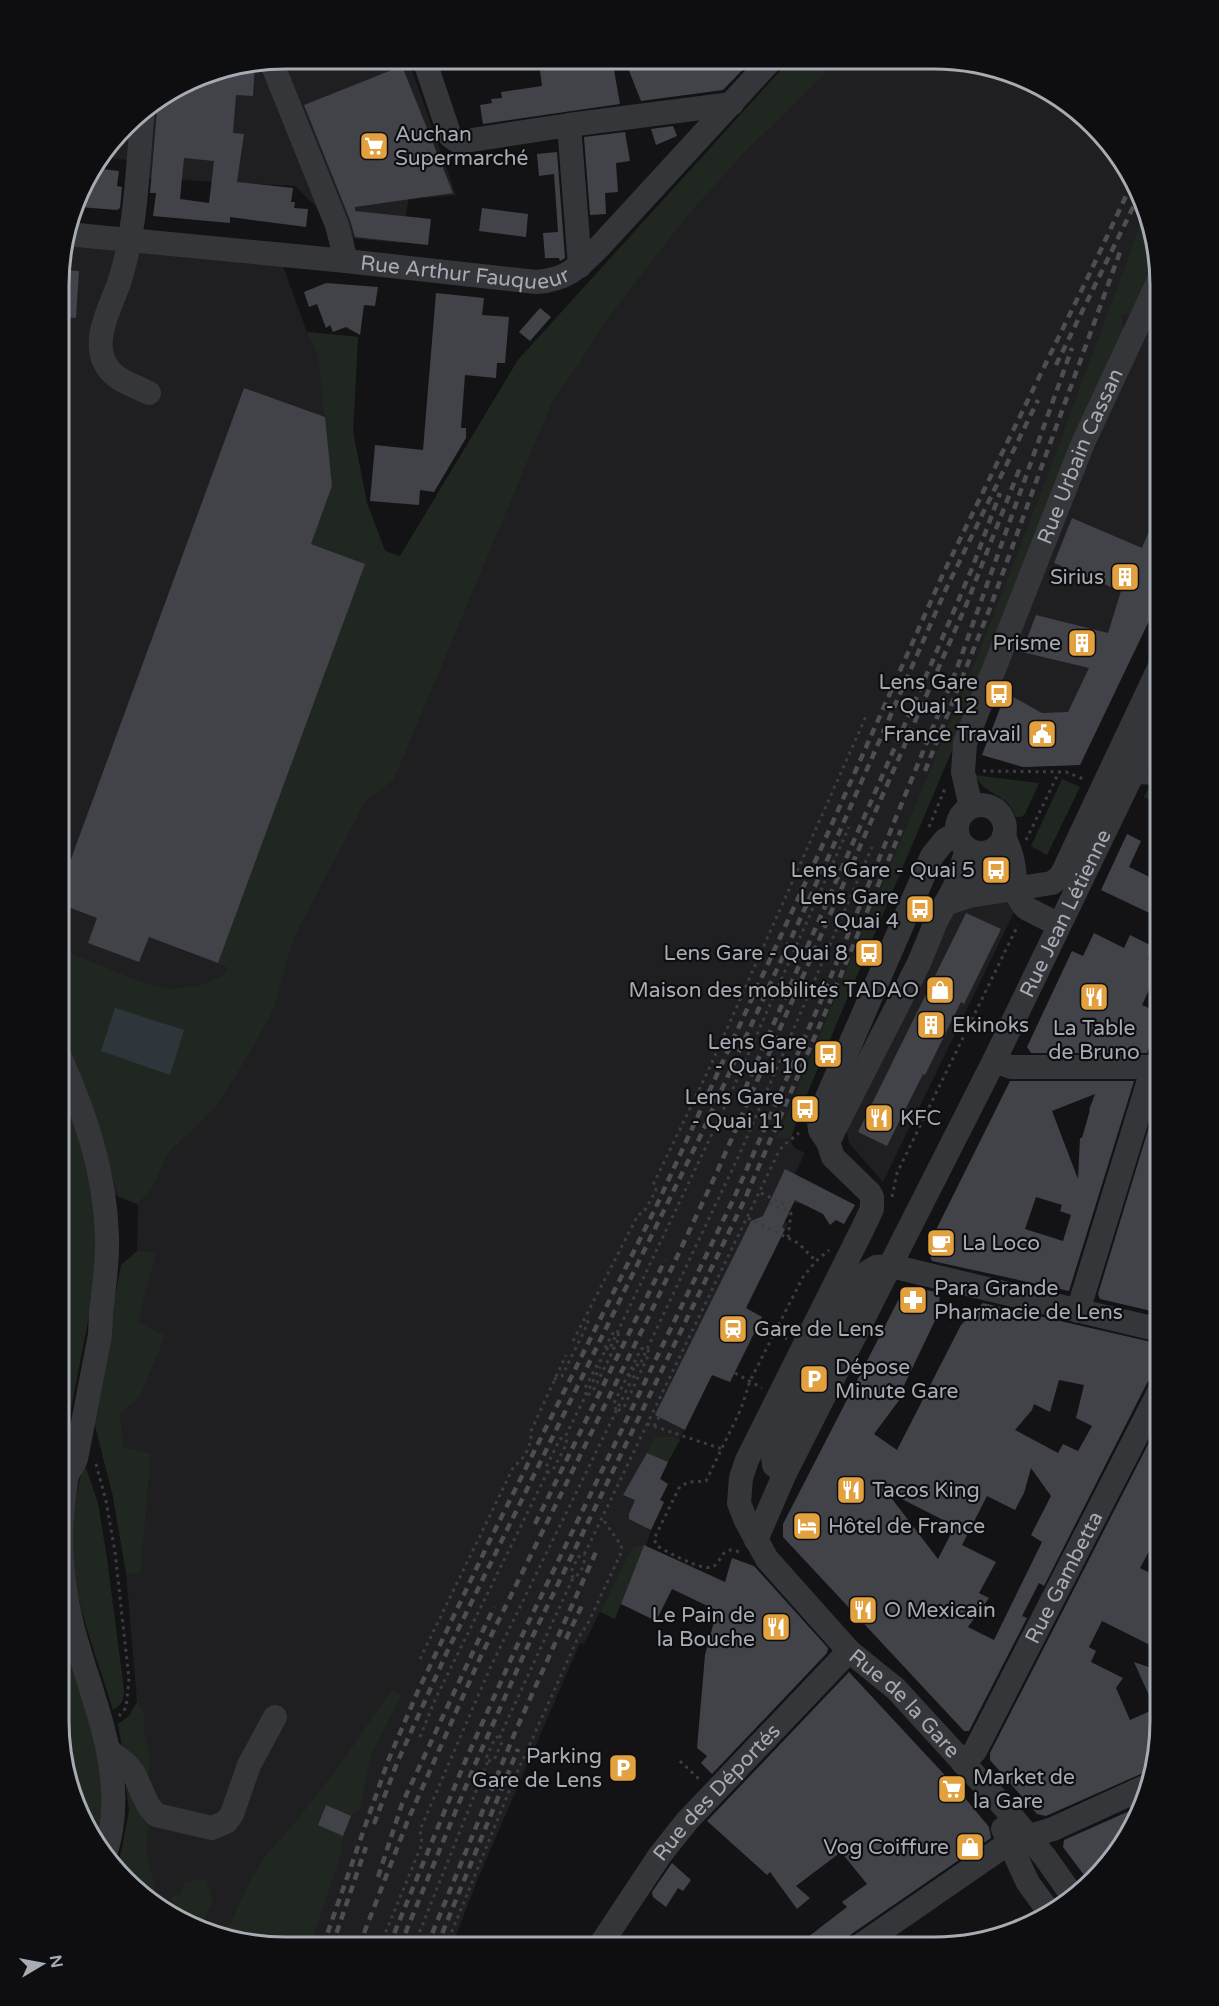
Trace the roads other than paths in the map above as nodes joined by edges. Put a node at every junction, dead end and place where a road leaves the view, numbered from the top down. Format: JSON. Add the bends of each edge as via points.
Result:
{"nodes":[{"id":1,"x":274,"y":69,"type":"edge"},
{"id":2,"x":427,"y":69,"type":"edge"},
{"id":3,"x":763,"y":69,"type":"edge"},
{"id":4,"x":732,"y":104,"type":"junction"},
{"id":5,"x":673,"y":111,"type":"junction"},
{"id":6,"x":142,"y":124,"type":"edge"},
{"id":7,"x":569,"y":125,"type":"junction"},
{"id":8,"x":687,"y":152,"type":"junction"},
{"id":9,"x":75,"y":235,"type":"edge"},
{"id":10,"x":130,"y":240,"type":"junction"},
{"id":11,"x":346,"y":261,"type":"junction"},
{"id":12,"x":580,"y":266,"type":"junction"},
{"id":13,"x":1150,"y":298,"type":"edge"},
{"id":14,"x":149,"y":393,"type":"dead end"},
{"id":15,"x":1150,"y":687,"type":"edge"},
{"id":16,"x":1150,"y":738,"type":"edge"},
{"id":17,"x":1134,"y":772,"type":"junction"},
{"id":18,"x":1150,"y":773,"type":"edge"},
{"id":19,"x":971,"y":807,"type":"junction"},
{"id":20,"x":962,"y":841,"type":"junction"},
{"id":21,"x":1012,"y":843,"type":"junction"},
{"id":22,"x":951,"y":894,"type":"junction"},
{"id":23,"x":1022,"y":898,"type":"junction"},
{"id":24,"x":1059,"y":925,"type":"junction"},
{"id":25,"x":994,"y":1061,"type":"junction"},
{"id":26,"x":1150,"y":1067,"type":"edge"},
{"id":27,"x":69,"y":1079,"type":"edge"},
{"id":28,"x":1150,"y":1089,"type":"edge"},
{"id":29,"x":828,"y":1142,"type":"junction"},
{"id":30,"x":891,"y":1266,"type":"junction"},
{"id":31,"x":1078,"y":1311,"type":"junction"},
{"id":32,"x":1150,"y":1328,"type":"edge"},
{"id":33,"x":1150,"y":1409,"type":"edge"},
{"id":34,"x":69,"y":1473,"type":"edge"},
{"id":35,"x":748,"y":1538,"type":"junction"},
{"id":36,"x":69,"y":1609,"type":"edge"},
{"id":37,"x":849,"y":1651,"type":"junction"},
{"id":38,"x":276,"y":1717,"type":"dead end"},
{"id":39,"x":108,"y":1750,"type":"junction"},
{"id":40,"x":963,"y":1763,"type":"junction"},
{"id":41,"x":1139,"y":1790,"type":"edge"},
{"id":42,"x":107,"y":1844,"type":"edge"},
{"id":43,"x":1019,"y":1846,"type":"junction"},
{"id":44,"x":1066,"y":1891,"type":"edge"},
{"id":45,"x":1045,"y":1906,"type":"edge"},
{"id":46,"x":605,"y":1937,"type":"edge"},
{"id":47,"x":874,"y":1937,"type":"edge"}],
"edges":[{"from":1,"to":11,"type":"street","via":[[337,225]]},
{"from":2,"to":7,"type":"street","via":[[450,136],[459,142]]},
{"from":3,"to":4,"type":"street","name":"Rue Arthur Fauqueur"},
{"from":4,"to":5,"type":"street"},
{"from":4,"to":8,"type":"street","name":"Rue Arthur Fauqueur"},
{"from":5,"to":7,"type":"street"},
{"from":5,"to":8,"type":"street"},
{"from":6,"to":10,"type":"street"},
{"from":7,"to":12,"type":"street"},
{"from":8,"to":12,"type":"street","name":"Rue Arthur Fauqueur"},
{"from":9,"to":10,"type":"street","name":"Rue Arthur Fauqueur"},
{"from":10,"to":11,"type":"street","name":"Rue Arthur Fauqueur"},
{"from":10,"to":14,"type":"street","via":[[106,318],[101,351],[114,376]]},
{"from":11,"to":12,"type":"street","name":"Rue Arthur Fauqueur","via":[[537,282],[558,279]]},
{"from":13,"to":19,"type":"street","name":"Rue Urbain Cassan","via":[[1083,443],[965,743],[963,772]]},
{"from":15,"to":23,"type":"street","via":[[1060,876]]},
{"from":16,"to":17,"type":"street","name":"Rue Jean Létienne"},
{"from":17,"to":18,"type":"street"},
{"from":17,"to":24,"type":"street","name":"Rue Jean Létienne"},
{"from":19,"to":20,"type":"street","via":[[960,818]]},
{"from":19,"to":21,"type":"street","via":[[984,806],[996,811]]},
{"from":20,"to":21,"type":"street","via":[[975,852]]},
{"from":20,"to":22,"type":"street"},
{"from":20,"to":29,"type":"street","via":[[945,840],[932,856],[822,1109],[820,1130]]},
{"from":21,"to":22,"type":"street","via":[[1000,858]]},
{"from":21,"to":23,"type":"street"},
{"from":22,"to":23,"type":"street"},
{"from":22,"to":29,"type":"street"},
{"from":23,"to":24,"type":"street"},
{"from":24,"to":25,"type":"street","name":"Rue Jean Létienne"},
{"from":25,"to":26,"type":"street","via":[[1011,1067]]},
{"from":25,"to":30,"type":"street","name":"Rue Jean Létienne"},
{"from":27,"to":34,"type":"street","bridge":true,"via":[[87,1123],[102,1185],[107,1237],[100,1335],[76,1459]]},
{"from":28,"to":31,"type":"street"},
{"from":29,"to":35,"type":"street","via":[[833,1157],[870,1193],[873,1204],[744,1468],[739,1503]]},
{"from":30,"to":31,"type":"street"},
{"from":30,"to":35,"type":"street","name":"Rue Jean Létienne"},
{"from":31,"to":32,"type":"street"},
{"from":33,"to":40,"type":"street","name":"Rue Gambetta","via":[[975,1750]]},
{"from":35,"to":37,"type":"street","name":"Rue de la Gare"},
{"from":36,"to":39,"type":"street","bridge":true},
{"from":37,"to":40,"type":"street","name":"Rue de la Gare","via":[[896,1689]]},
{"from":37,"to":43,"type":"street"},
{"from":37,"to":46,"type":"street","name":"Rue des Déportés","via":[[713,1793],[660,1855]]},
{"from":38,"to":39,"type":"street","via":[[249,1765],[232,1814],[226,1822],[212,1828],[156,1815],[133,1772]]},
{"from":39,"to":42,"type":"street","via":[[113,1814]]},
{"from":40,"to":43,"type":"street","name":"Rue de la Gare"},
{"from":41,"to":43,"type":"street"},
{"from":43,"to":44,"type":"street","name":"Rue de la Gare"},
{"from":43,"to":45,"type":"street","via":[[1028,1883]]},
{"from":43,"to":47,"type":"street"}]}
